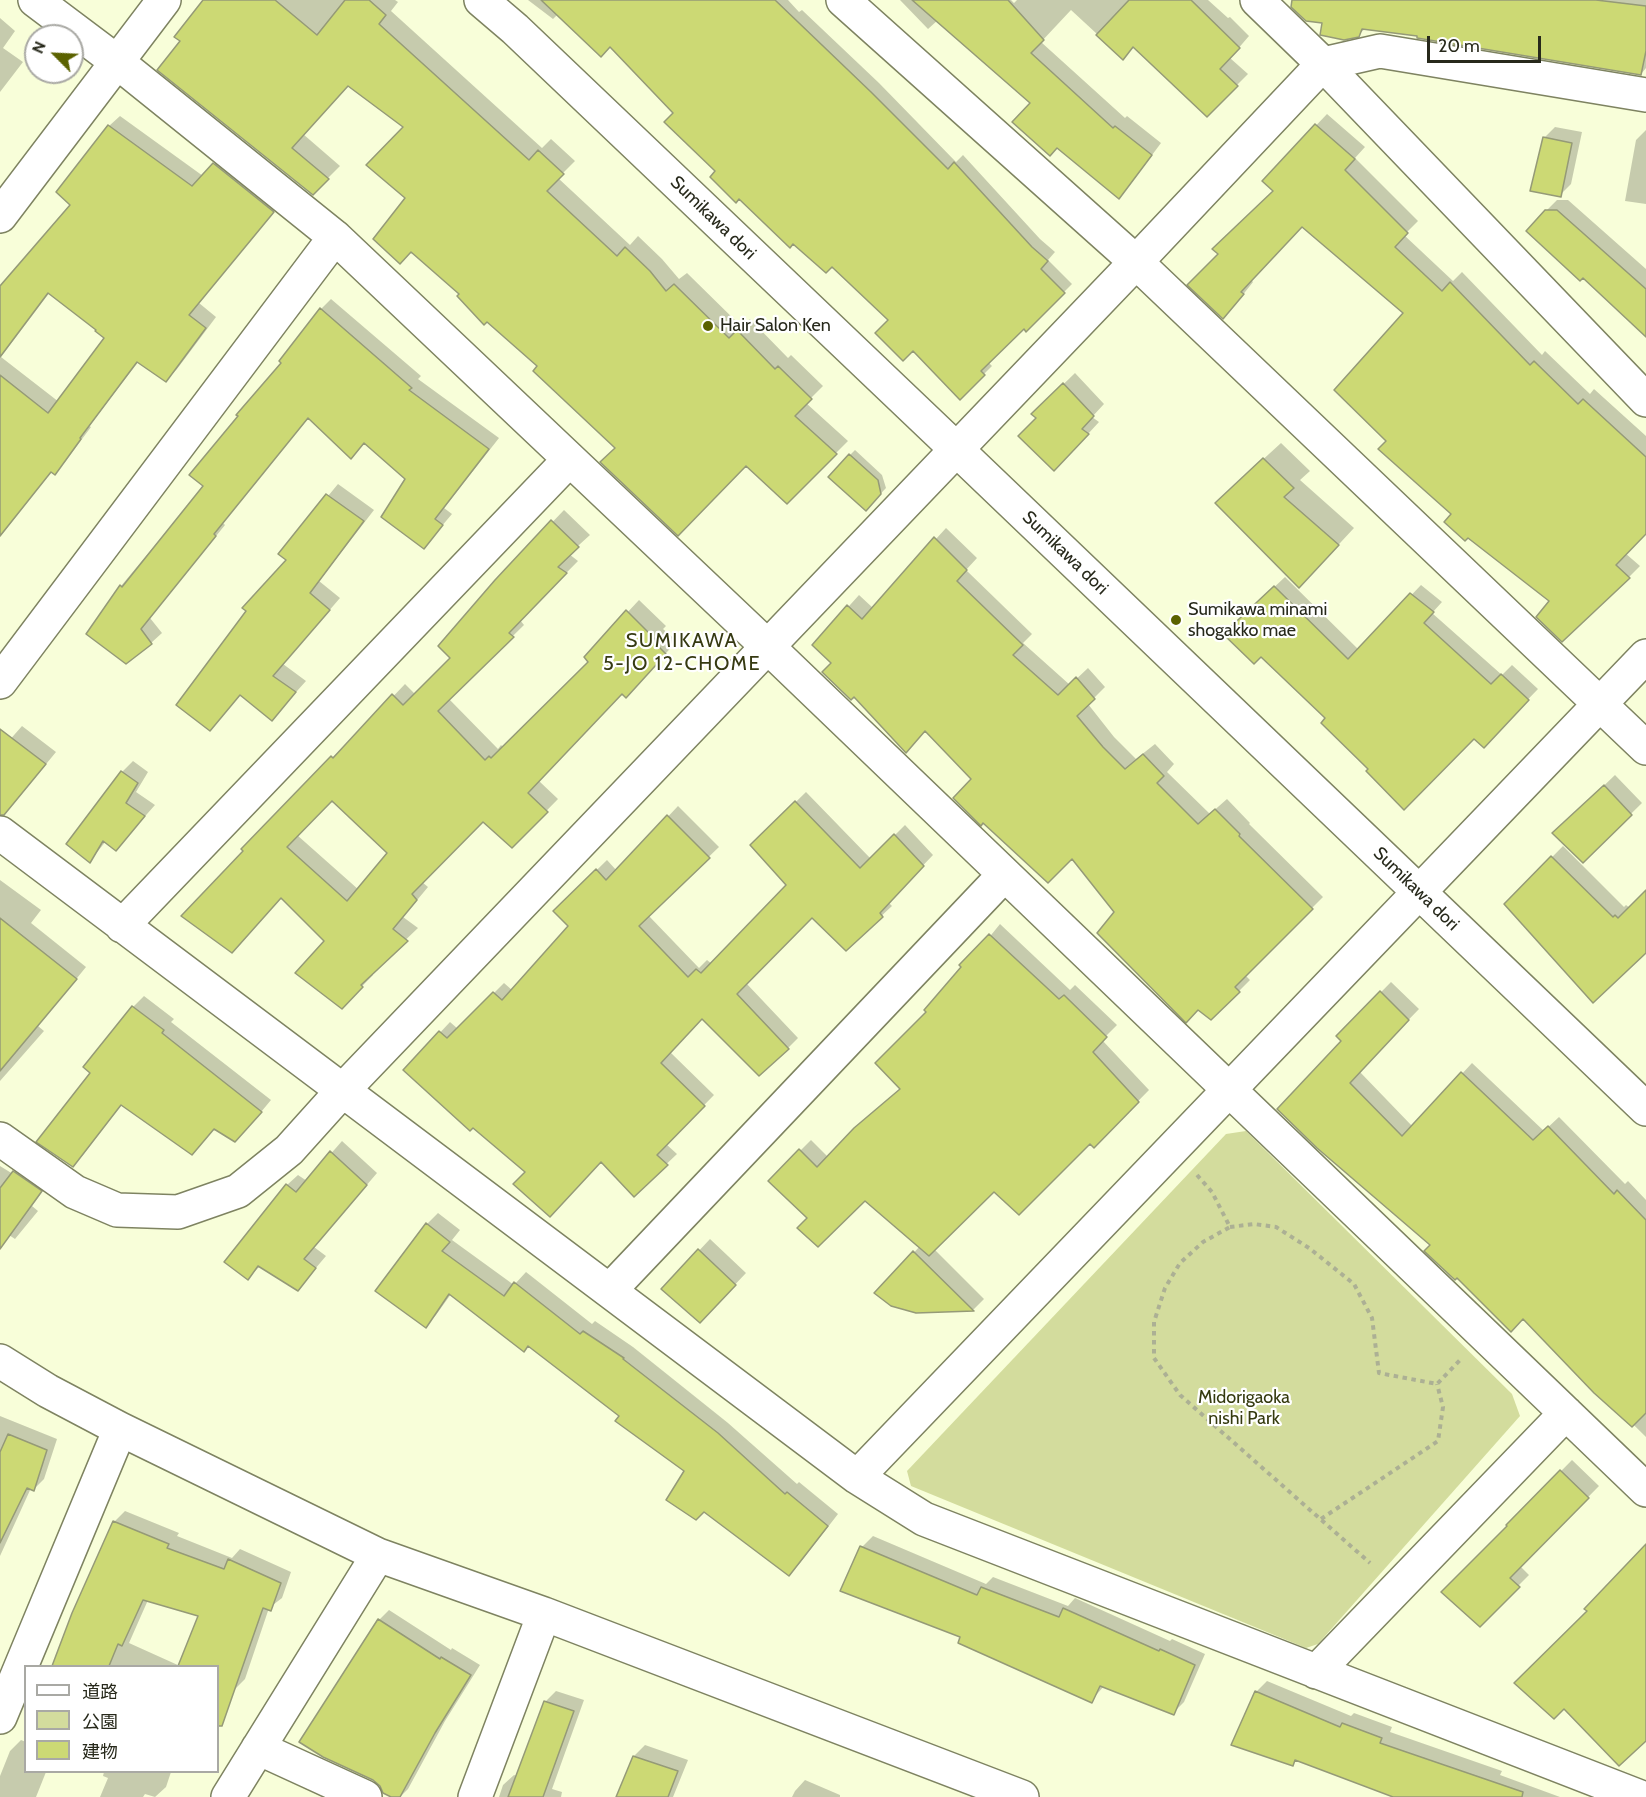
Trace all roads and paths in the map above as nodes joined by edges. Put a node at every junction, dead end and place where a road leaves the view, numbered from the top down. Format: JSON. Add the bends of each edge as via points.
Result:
{"nodes":[{"id":1,"x":35,"y":0,"type":"edge"},
{"id":2,"x":164,"y":0,"type":"edge"},
{"id":3,"x":481,"y":0,"type":"edge"},
{"id":4,"x":843,"y":0,"type":"edge"},
{"id":5,"x":1257,"y":0,"type":"edge"},
{"id":6,"x":116,"y":61,"type":"junction"},
{"id":7,"x":1323,"y":64,"type":"junction"},
{"id":8,"x":1646,"y":95,"type":"edge"},
{"id":9,"x":0,"y":216,"type":"edge"},
{"id":10,"x":335,"y":237,"type":"junction"},
{"id":11,"x":1136,"y":262,"type":"junction"},
{"id":12,"x":1646,"y":400,"type":"edge"},
{"id":13,"x":956,"y":449,"type":"junction"},
{"id":14,"x":569,"y":460,"type":"junction"},
{"id":15,"x":768,"y":647,"type":"junction"},
{"id":16,"x":1646,"y":656,"type":"edge"},
{"id":17,"x":0,"y":682,"type":"edge"},
{"id":18,"x":1600,"y":705,"type":"junction"},
{"id":19,"x":1646,"y":748,"type":"edge"},
{"id":20,"x":0,"y":833,"type":"edge"},
{"id":21,"x":1004,"y":876,"type":"junction"},
{"id":22,"x":1419,"y":893,"type":"junction"},
{"id":23,"x":122,"y":926,"type":"junction"},
{"id":24,"x":1227,"y":1089,"type":"junction"},
{"id":25,"x":343,"y":1090,"type":"junction"},
{"id":26,"x":1646,"y":1109,"type":"edge"},
{"id":27,"x":0,"y":1139,"type":"edge"},
{"id":28,"x":1192,"y":1169,"type":"dead end"},
{"id":29,"x":1230,"y":1227,"type":"junction"},
{"id":30,"x":610,"y":1290,"type":"junction"},
{"id":31,"x":1485,"y":1335,"type":"junction"},
{"id":32,"x":0,"y":1361,"type":"edge"},
{"id":33,"x":1437,"y":1384,"type":"junction"},
{"id":34,"x":1566,"y":1413,"type":"junction"},
{"id":35,"x":120,"y":1429,"type":"junction"},
{"id":36,"x":856,"y":1477,"type":"junction"},
{"id":37,"x":1646,"y":1490,"type":"edge"},
{"id":38,"x":1321,"y":1519,"type":"junction"},
{"id":39,"x":378,"y":1555,"type":"junction"},
{"id":40,"x":1398,"y":1587,"type":"junction"},
{"id":41,"x":544,"y":1614,"type":"junction"},
{"id":42,"x":1316,"y":1672,"type":"junction"},
{"id":43,"x":0,"y":1717,"type":"edge"},
{"id":44,"x":258,"y":1748,"type":"junction"},
{"id":45,"x":228,"y":1797,"type":"edge"},
{"id":46,"x":365,"y":1797,"type":"edge"},
{"id":47,"x":475,"y":1797,"type":"edge"},
{"id":48,"x":1022,"y":1797,"type":"edge"},
{"id":49,"x":1640,"y":1797,"type":"edge"}],
"edges":[{"from":1,"to":6,"type":"street"},
{"from":2,"to":6,"type":"street"},
{"from":3,"to":13,"type":"street","name":"Sumikawa dori"},
{"from":4,"to":11,"type":"street"},
{"from":5,"to":7,"type":"street"},
{"from":6,"to":9,"type":"street"},
{"from":6,"to":10,"type":"street"},
{"from":7,"to":8,"type":"street","via":[[1380,51]]},
{"from":7,"to":11,"type":"street"},
{"from":7,"to":12,"type":"street"},
{"from":10,"to":14,"type":"street"},
{"from":10,"to":17,"type":"street"},
{"from":11,"to":13,"type":"street"},
{"from":11,"to":18,"type":"street"},
{"from":13,"to":15,"type":"street"},
{"from":13,"to":22,"type":"street","name":"Sumikawa dori"},
{"from":14,"to":15,"type":"street"},
{"from":14,"to":23,"type":"street"},
{"from":15,"to":21,"type":"street"},
{"from":15,"to":25,"type":"street"},
{"from":16,"to":18,"type":"street"},
{"from":18,"to":19,"type":"street"},
{"from":18,"to":22,"type":"street"},
{"from":20,"to":23,"type":"street"},
{"from":21,"to":24,"type":"street"},
{"from":21,"to":30,"type":"street"},
{"from":22,"to":24,"type":"street"},
{"from":22,"to":26,"type":"street","name":"Sumikawa dori"},
{"from":23,"to":25,"type":"street"},
{"from":24,"to":31,"type":"street"},
{"from":24,"to":36,"type":"street"},
{"from":25,"to":27,"type":"street","via":[[289,1150],[238,1191],[178,1212],[117,1210],[75,1192]]},
{"from":25,"to":30,"type":"street"},
{"from":28,"to":29,"type":"path","via":[[1212,1192]]},
{"from":29,"to":33,"type":"path","via":[[1276,1227],[1309,1248],[1354,1284],[1372,1318],[1380,1372]]},
{"from":29,"to":38,"type":"path","via":[[1203,1242],[1180,1263],[1165,1288],[1154,1322],[1154,1358],[1180,1395]]},
{"from":30,"to":36,"type":"street"},
{"from":31,"to":33,"type":"path"},
{"from":31,"to":34,"type":"street"},
{"from":32,"to":35,"type":"street"},
{"from":33,"to":38,"type":"path","via":[[1443,1407],[1438,1441]]},
{"from":34,"to":37,"type":"street"},
{"from":34,"to":40,"type":"street"},
{"from":35,"to":39,"type":"street"},
{"from":35,"to":43,"type":"street"},
{"from":36,"to":42,"type":"street","via":[[924,1519]]},
{"from":38,"to":40,"type":"path"},
{"from":39,"to":41,"type":"street"},
{"from":39,"to":44,"type":"street"},
{"from":40,"to":42,"type":"street"},
{"from":41,"to":47,"type":"street"},
{"from":41,"to":48,"type":"street"},
{"from":42,"to":49,"type":"street"},
{"from":44,"to":45,"type":"street"},
{"from":44,"to":46,"type":"street"}]}
